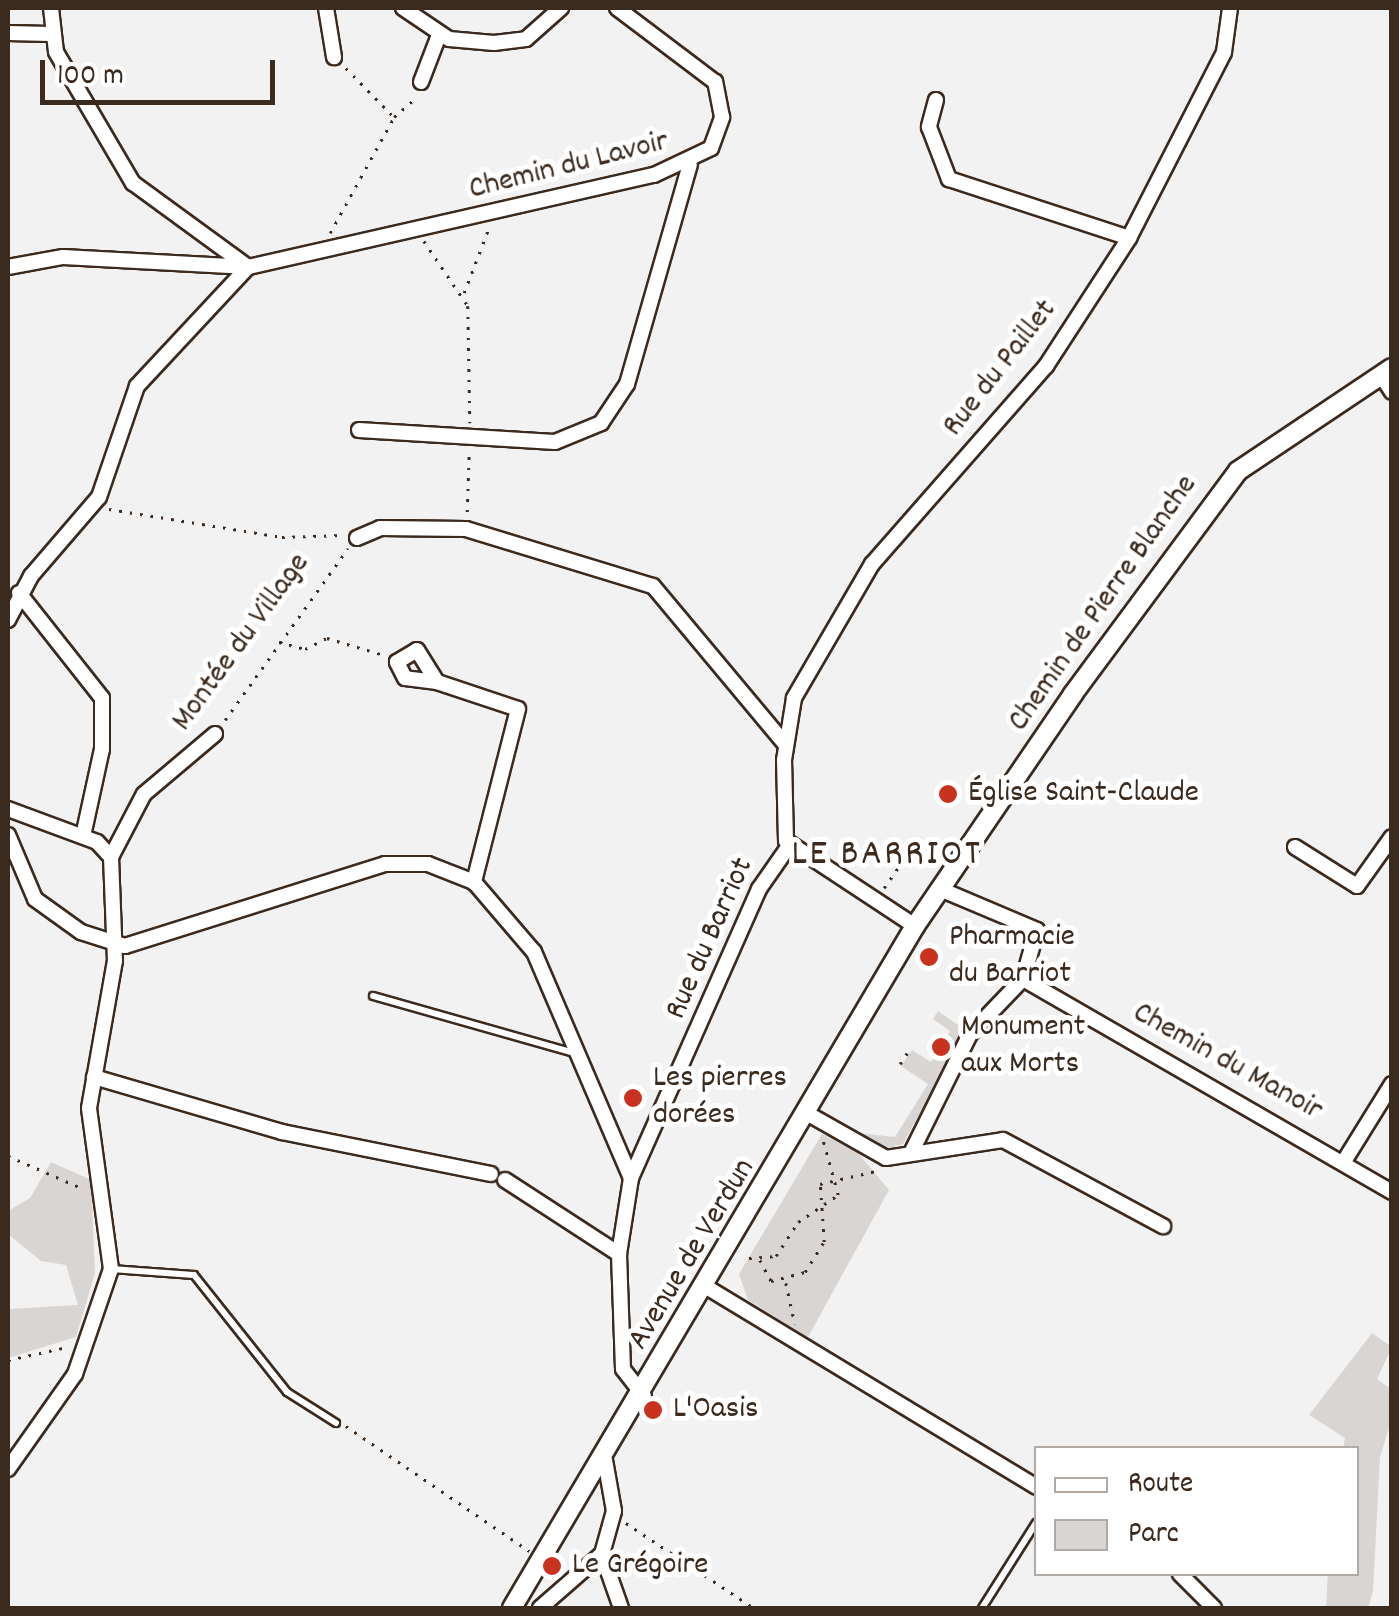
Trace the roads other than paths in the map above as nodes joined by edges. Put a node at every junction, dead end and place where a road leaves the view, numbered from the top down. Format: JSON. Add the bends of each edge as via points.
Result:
{"nodes":[{"id":1,"x":52,"y":8,"type":"edge"},
{"id":2,"x":326,"y":8,"type":"edge"},
{"id":3,"x":403,"y":8,"type":"edge"},
{"id":4,"x":562,"y":8,"type":"edge"},
{"id":5,"x":617,"y":8,"type":"edge"},
{"id":6,"x":1231,"y":10,"type":"edge"},
{"id":7,"x":8,"y":33,"type":"edge"},
{"id":8,"x":50,"y":34,"type":"junction"},
{"id":9,"x":439,"y":35,"type":"junction"},
{"id":10,"x":334,"y":57,"type":"road end"},
{"id":11,"x":421,"y":82,"type":"road end"},
{"id":12,"x":936,"y":100,"type":"dead end"},
{"id":13,"x":690,"y":165,"type":"junction"},
{"id":14,"x":1130,"y":238,"type":"junction"},
{"id":15,"x":8,"y":267,"type":"edge"},
{"id":16,"x":248,"y":267,"type":"junction"},
{"id":17,"x":1386,"y":371,"type":"edge"},
{"id":18,"x":1392,"y":392,"type":"edge"},
{"id":19,"x":358,"y":430,"type":"dead end"},
{"id":20,"x":361,"y":536,"type":"road end"},
{"id":21,"x":20,"y":593,"type":"junction"},
{"id":22,"x":8,"y":620,"type":"edge"},
{"id":23,"x":436,"y":682,"type":"junction"},
{"id":24,"x":215,"y":734,"type":"road end"},
{"id":25,"x":784,"y":744,"type":"junction"},
{"id":26,"x":8,"y":809,"type":"edge"},
{"id":27,"x":8,"y":835,"type":"edge"},
{"id":28,"x":83,"y":836,"type":"junction"},
{"id":29,"x":1392,"y":837,"type":"edge"},
{"id":30,"x":789,"y":846,"type":"junction"},
{"id":31,"x":1295,"y":847,"type":"dead end"},
{"id":32,"x":111,"y":857,"type":"junction"},
{"id":33,"x":474,"y":882,"type":"junction"},
{"id":34,"x":940,"y":889,"type":"junction"},
{"id":35,"x":915,"y":926,"type":"junction"},
{"id":36,"x":111,"y":944,"type":"junction"},
{"id":37,"x":1028,"y":982,"type":"junction"},
{"id":38,"x":373,"y":996,"type":"dead end"},
{"id":39,"x":580,"y":1054,"type":"junction"},
{"id":40,"x":94,"y":1076,"type":"junction"},
{"id":41,"x":1392,"y":1084,"type":"edge"},
{"id":42,"x":810,"y":1115,"type":"junction"},
{"id":43,"x":910,"y":1153,"type":"junction"},
{"id":44,"x":1343,"y":1162,"type":"junction"},
{"id":45,"x":631,"y":1178,"type":"junction"},
{"id":46,"x":1392,"y":1192,"type":"edge"},
{"id":47,"x":1163,"y":1226,"type":"dead end"},
{"id":48,"x":619,"y":1254,"type":"junction"},
{"id":49,"x":111,"y":1268,"type":"junction"},
{"id":50,"x":708,"y":1288,"type":"junction"},
{"id":51,"x":644,"y":1396,"type":"junction"},
{"id":52,"x":336,"y":1423,"type":"road end"},
{"id":53,"x":605,"y":1460,"type":"junction"},
{"id":54,"x":8,"y":1468,"type":"edge"},
{"id":55,"x":1034,"y":1485,"type":"edge"},
{"id":56,"x":1034,"y":1526,"type":"edge"},
{"id":57,"x":602,"y":1554,"type":"junction"},
{"id":58,"x":1182,"y":1576,"type":"edge"},
{"id":59,"x":512,"y":1608,"type":"edge"},
{"id":60,"x":540,"y":1608,"type":"edge"},
{"id":61,"x":621,"y":1608,"type":"edge"},
{"id":62,"x":982,"y":1608,"type":"edge"},
{"id":63,"x":1214,"y":1608,"type":"edge"}],
"edges":[{"from":1,"to":8,"type":"street"},
{"from":2,"to":10,"type":"street"},
{"from":3,"to":9,"type":"street"},
{"from":4,"to":9,"type":"street","via":[[519,42]]},
{"from":5,"to":13,"type":"street","name":"Chemin du Lavoir","via":[[719,91],[719,132]]},
{"from":6,"to":14,"type":"street","name":"Rue du Paillet","via":[[1224,52]]},
{"from":7,"to":8,"type":"street"},
{"from":8,"to":16,"type":"street","via":[[134,183]]},
{"from":9,"to":11,"type":"street"},
{"from":12,"to":14,"type":"street","via":[[930,127],[949,179]]},
{"from":13,"to":16,"type":"street","name":"Chemin du Lavoir","via":[[415,234],[322,246]]},
{"from":13,"to":19,"type":"street","via":[[611,412],[567,440]]},
{"from":14,"to":25,"type":"street","name":"Rue du Paillet","via":[[1046,366],[872,564],[803,676]]},
{"from":15,"to":16,"type":"street","name":"Chemin du Lavoir","via":[[63,257]]},
{"from":16,"to":21,"type":"street","via":[[137,386],[94,505]]},
{"from":17,"to":18,"type":"street"},
{"from":17,"to":34,"type":"street","name":"Chemin de Pierre Blanche","via":[[1260,454],[1213,497]]},
{"from":20,"to":25,"type":"street","via":[[466,529],[668,596]]},
{"from":21,"to":22,"type":"street"},
{"from":21,"to":28,"type":"street","via":[[102,698],[102,749]]},
{"from":23,"to":23,"type":"street","via":[[428,656],[416,650],[397,662],[404,678]]},
{"from":23,"to":33,"type":"street","via":[[518,709]]},
{"from":24,"to":32,"type":"street","name":"Montée du Village","via":[[144,794]]},
{"from":25,"to":30,"type":"street","name":"Rue du Paillet"},
{"from":26,"to":28,"type":"street"},
{"from":27,"to":36,"type":"street","via":[[35,900]]},
{"from":28,"to":32,"type":"street"},
{"from":29,"to":31,"type":"street","via":[[1357,886]]},
{"from":30,"to":35,"type":"street"},
{"from":30,"to":45,"type":"street","name":"Rue du Barriot","via":[[759,889]]},
{"from":32,"to":36,"type":"street","name":"Montée du Village"},
{"from":33,"to":36,"type":"street","via":[[428,864],[385,864],[145,944]]},
{"from":33,"to":39,"type":"street","via":[[534,952]]},
{"from":34,"to":35,"type":"street","name":"Chemin de Pierre Blanche"},
{"from":34,"to":37,"type":"street","via":[[1037,930]]},
{"from":35,"to":42,"type":"street","name":"Avenue de Verdun"},
{"from":36,"to":40,"type":"street","name":"Montée du Village"},
{"from":37,"to":43,"type":"street","via":[[970,1034]]},
{"from":37,"to":44,"type":"street","name":"Chemin du Manoir"},
{"from":38,"to":39,"type":"lane"},
{"from":39,"to":45,"type":"street"},
{"from":40,"to":48,"type":"street","via":[[282,1132],[498,1177]]},
{"from":40,"to":49,"type":"street","name":"Montée du Village","via":[[91,1125]]},
{"from":41,"to":44,"type":"street"},
{"from":42,"to":43,"type":"street","via":[[886,1158]]},
{"from":42,"to":50,"type":"street","name":"Avenue de Verdun"},
{"from":43,"to":47,"type":"street","via":[[1003,1140]]},
{"from":44,"to":46,"type":"street","name":"Chemin du Manoir"},
{"from":45,"to":48,"type":"street","name":"Rue du Barriot"},
{"from":48,"to":51,"type":"street","name":"Rue du Barriot","via":[[622,1369]]},
{"from":49,"to":52,"type":"lane","via":[[194,1275],[287,1392]]},
{"from":49,"to":54,"type":"street","via":[[88,1343]]},
{"from":50,"to":51,"type":"street","name":"Avenue de Verdun"},
{"from":50,"to":55,"type":"street"},
{"from":51,"to":53,"type":"street","name":"Avenue de Verdun"},
{"from":53,"to":57,"type":"street","via":[[614,1511]]},
{"from":53,"to":59,"type":"street","name":"Avenue de Verdun"},
{"from":56,"to":62,"type":"lane"},
{"from":57,"to":60,"type":"street"},
{"from":57,"to":61,"type":"street"},
{"from":58,"to":63,"type":"street"}]}
